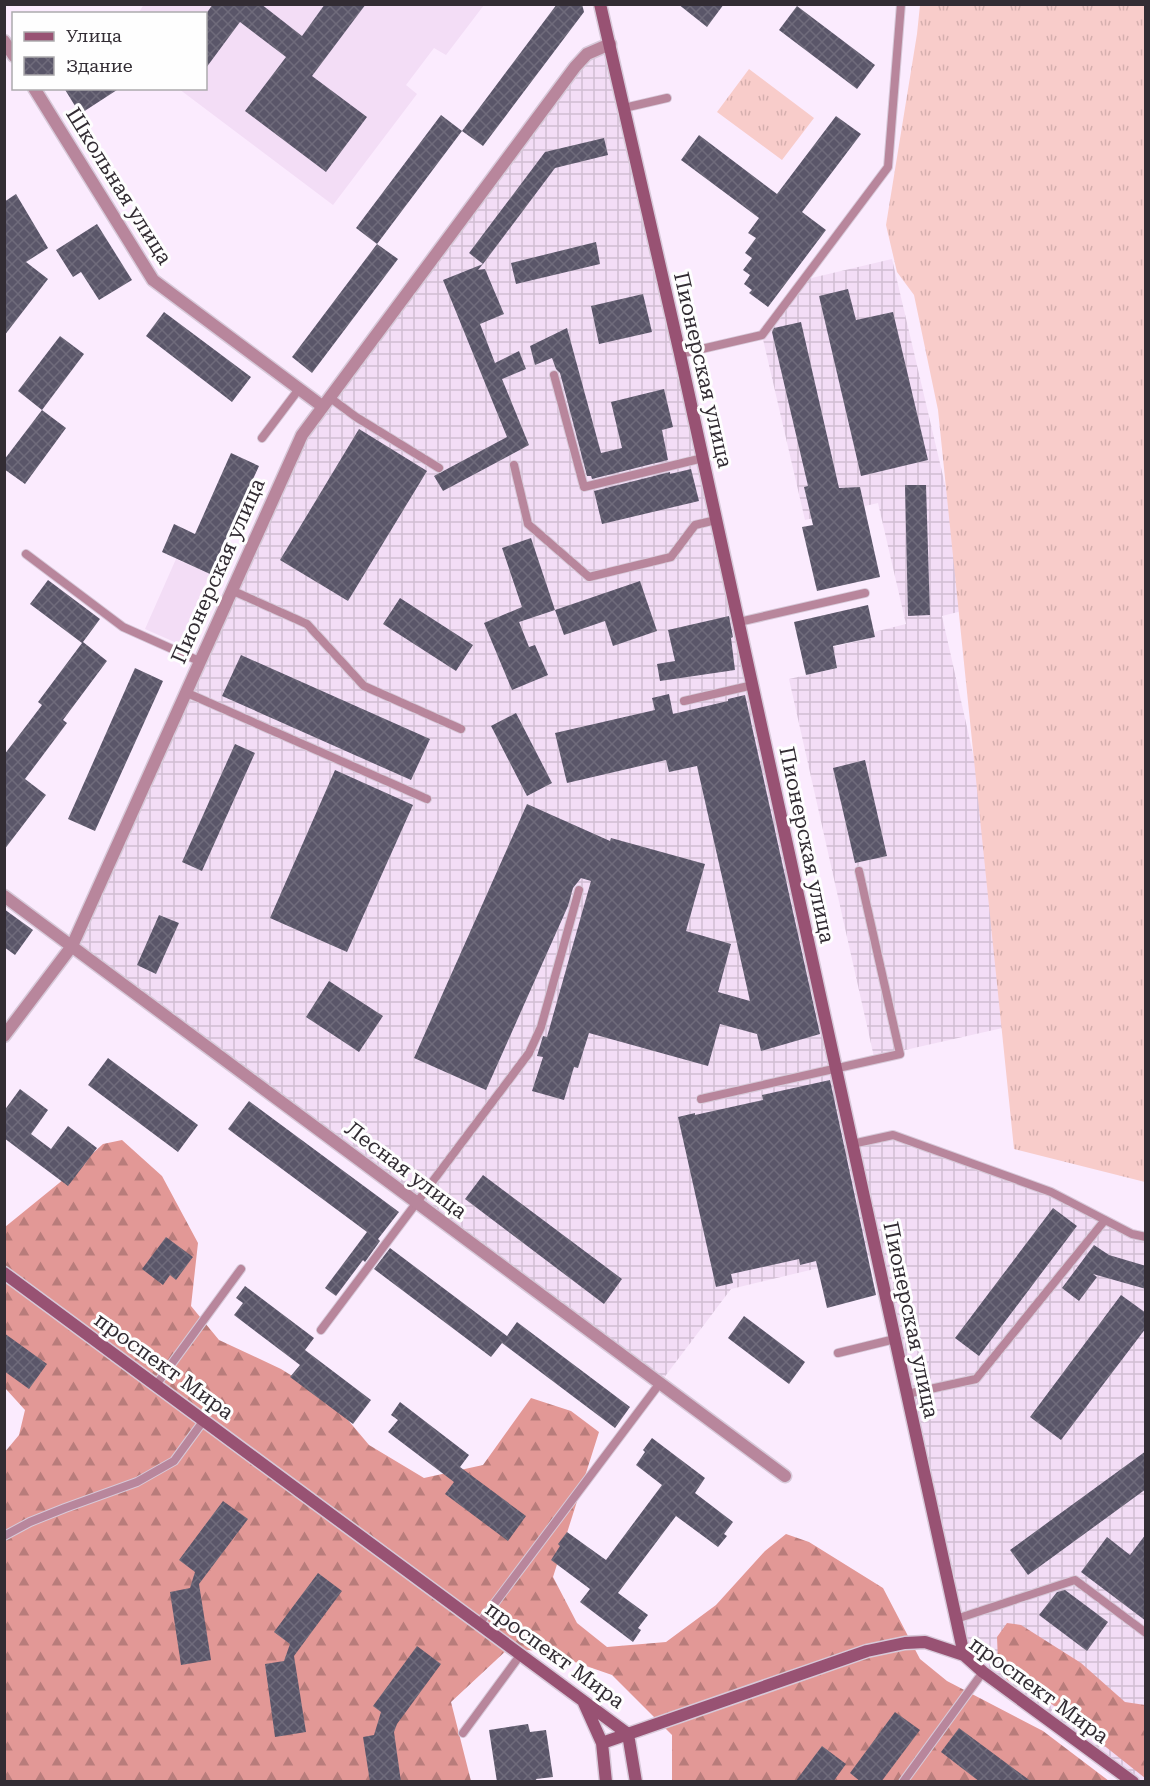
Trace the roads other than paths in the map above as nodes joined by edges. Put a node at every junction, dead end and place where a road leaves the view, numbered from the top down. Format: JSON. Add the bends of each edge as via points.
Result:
{"nodes":[{"id":1,"x":600,"y":4,"type":"edge"},
{"id":2,"x":901,"y":4,"type":"edge"},
{"id":3,"x":610,"y":44,"type":"junction"},
{"id":4,"x":35,"y":90,"type":"edge"},
{"id":5,"x":667,"y":98,"type":"dead end"},
{"id":6,"x":624,"y":108,"type":"junction"},
{"id":7,"x":680,"y":354,"type":"junction"},
{"id":8,"x":554,"y":375,"type":"dead end"},
{"id":9,"x":299,"y":389,"type":"junction"},
{"id":10,"x":325,"y":402,"type":"junction"},
{"id":11,"x":262,"y":438,"type":"dead end"},
{"id":12,"x":703,"y":458,"type":"junction"},
{"id":13,"x":514,"y":465,"type":"dead end"},
{"id":14,"x":439,"y":468,"type":"dead end"},
{"id":15,"x":716,"y":520,"type":"junction"},
{"id":16,"x":26,"y":554,"type":"dead end"},
{"id":17,"x":231,"y":590,"type":"junction"},
{"id":18,"x":865,"y":593,"type":"dead end"},
{"id":19,"x":739,"y":622,"type":"junction"},
{"id":20,"x":199,"y":661,"type":"junction"},
{"id":21,"x":753,"y":685,"type":"junction"},
{"id":22,"x":185,"y":692,"type":"junction"},
{"id":23,"x":684,"y":701,"type":"dead end"},
{"id":24,"x":461,"y":729,"type":"dead end"},
{"id":25,"x":427,"y":799,"type":"dead end"},
{"id":26,"x":859,"y":871,"type":"dead end"},
{"id":27,"x":579,"y":890,"type":"dead end"},
{"id":28,"x":4,"y":896,"type":"edge"},
{"id":29,"x":72,"y":946,"type":"junction"},
{"id":30,"x":4,"y":1036,"type":"edge"},
{"id":31,"x":836,"y":1069,"type":"junction"},
{"id":32,"x":701,"y":1100,"type":"dead end"},
{"id":33,"x":852,"y":1144,"type":"junction"},
{"id":34,"x":417,"y":1202,"type":"junction"},
{"id":35,"x":1105,"y":1220,"type":"junction"},
{"id":36,"x":1146,"y":1237,"type":"edge"},
{"id":37,"x":241,"y":1269,"type":"dead end"},
{"id":38,"x":4,"y":1273,"type":"edge"},
{"id":39,"x":321,"y":1330,"type":"dead end"},
{"id":40,"x":895,"y":1339,"type":"junction"},
{"id":41,"x":838,"y":1353,"type":"dead end"},
{"id":42,"x":660,"y":1383,"type":"junction"},
{"id":43,"x":156,"y":1385,"type":"junction"},
{"id":44,"x":907,"y":1394,"type":"junction"},
{"id":45,"x":204,"y":1420,"type":"junction"},
{"id":46,"x":785,"y":1476,"type":"dead end"},
{"id":47,"x":4,"y":1536,"type":"edge"},
{"id":48,"x":956,"y":1619,"type":"junction"},
{"id":49,"x":479,"y":1624,"type":"junction"},
{"id":50,"x":1146,"y":1633,"type":"edge"},
{"id":51,"x":521,"y":1654,"type":"junction"},
{"id":52,"x":964,"y":1655,"type":"junction"},
{"id":53,"x":983,"y":1672,"type":"junction"},
{"id":54,"x":582,"y":1699,"type":"junction"},
{"id":55,"x":463,"y":1733,"type":"dead end"},
{"id":56,"x":628,"y":1734,"type":"junction"},
{"id":57,"x":602,"y":1743,"type":"junction"},
{"id":58,"x":606,"y":1782,"type":"edge"},
{"id":59,"x":636,"y":1782,"type":"edge"},
{"id":60,"x":903,"y":1782,"type":"edge"},
{"id":61,"x":1132,"y":1782,"type":"edge"}],
"edges":[{"from":1,"to":3,"type":"street","name":"Пионерская улица"},
{"from":2,"to":7,"type":"lane","via":[[888,167],[762,335]]},
{"from":3,"to":6,"type":"street","name":"Пионерская улица"},
{"from":3,"to":10,"type":"street","name":"Пионерская улица","via":[[587,54],[575,68]]},
{"from":4,"to":9,"type":"street","name":"Школьная улица","via":[[153,280]]},
{"from":5,"to":6,"type":"lane"},
{"from":6,"to":7,"type":"street","name":"Пионерская улица"},
{"from":7,"to":12,"type":"street","name":"Пионерская улица"},
{"from":8,"to":12,"type":"lane","via":[[584,487]]},
{"from":9,"to":10,"type":"street","name":"Школьная улица"},
{"from":9,"to":11,"type":"lane"},
{"from":10,"to":14,"type":"lane"},
{"from":10,"to":17,"type":"street","name":"Пионерская улица","via":[[302,435]]},
{"from":12,"to":15,"type":"street","name":"Пионерская улица"},
{"from":13,"to":15,"type":"lane","via":[[528,524],[589,577],[671,557],[695,525]]},
{"from":15,"to":19,"type":"street","name":"Пионерская улица"},
{"from":16,"to":20,"type":"lane","via":[[123,627]]},
{"from":17,"to":20,"type":"street","name":"Пионерская улица"},
{"from":17,"to":24,"type":"lane","via":[[308,624],[364,686]]},
{"from":18,"to":19,"type":"lane"},
{"from":19,"to":21,"type":"street","name":"Пионерская улица"},
{"from":20,"to":22,"type":"street","name":"Пионерская улица"},
{"from":21,"to":23,"type":"lane"},
{"from":21,"to":31,"type":"street","name":"Пионерская улица"},
{"from":22,"to":25,"type":"lane"},
{"from":22,"to":29,"type":"street","name":"Пионерская улица"},
{"from":26,"to":31,"type":"lane","via":[[900,1054]]},
{"from":27,"to":34,"type":"lane","via":[[530,1053]]},
{"from":28,"to":29,"type":"street","name":"Лесная улица"},
{"from":29,"to":30,"type":"street","name":"Пионерская улица"},
{"from":29,"to":34,"type":"street","name":"Лесная улица"},
{"from":31,"to":32,"type":"lane"},
{"from":31,"to":33,"type":"street","name":"Пионерская улица"},
{"from":33,"to":35,"type":"lane","via":[[893,1135],[1051,1192]]},
{"from":33,"to":40,"type":"street","name":"Пионерская улица"},
{"from":34,"to":39,"type":"lane"},
{"from":34,"to":42,"type":"street","name":"Лесная улица"},
{"from":35,"to":36,"type":"lane"},
{"from":35,"to":44,"type":"lane","via":[[976,1379]]},
{"from":37,"to":43,"type":"lane"},
{"from":38,"to":43,"type":"street","name":"проспект Мира"},
{"from":40,"to":41,"type":"lane"},
{"from":40,"to":44,"type":"street","name":"Пионерская улица"},
{"from":42,"to":46,"type":"street","name":"Лесная улица"},
{"from":42,"to":49,"type":"lane"},
{"from":43,"to":45,"type":"street","name":"проспект Мира"},
{"from":44,"to":48,"type":"street","name":"Пионерская улица"},
{"from":45,"to":47,"type":"lane","via":[[174,1461],[137,1482],[30,1522]]},
{"from":45,"to":49,"type":"street","name":"проспект Мира"},
{"from":48,"to":50,"type":"lane","via":[[1075,1580]]},
{"from":48,"to":52,"type":"street","name":"Пионерская улица"},
{"from":49,"to":51,"type":"street","name":"проспект Мира"},
{"from":51,"to":54,"type":"street","name":"проспект Мира"},
{"from":51,"to":55,"type":"lane"},
{"from":52,"to":53,"type":"street","name":"проспект Мира"},
{"from":52,"to":56,"type":"street","name":"проспект Мира","via":[[925,1642],[905,1643],[867,1652]]},
{"from":53,"to":60,"type":"lane"},
{"from":53,"to":61,"type":"street","name":"проспект Мира"},
{"from":54,"to":56,"type":"street","name":"проспект Мира"},
{"from":54,"to":57,"type":"street"},
{"from":56,"to":57,"type":"street"},
{"from":56,"to":59,"type":"street"},
{"from":57,"to":58,"type":"street"}]}
